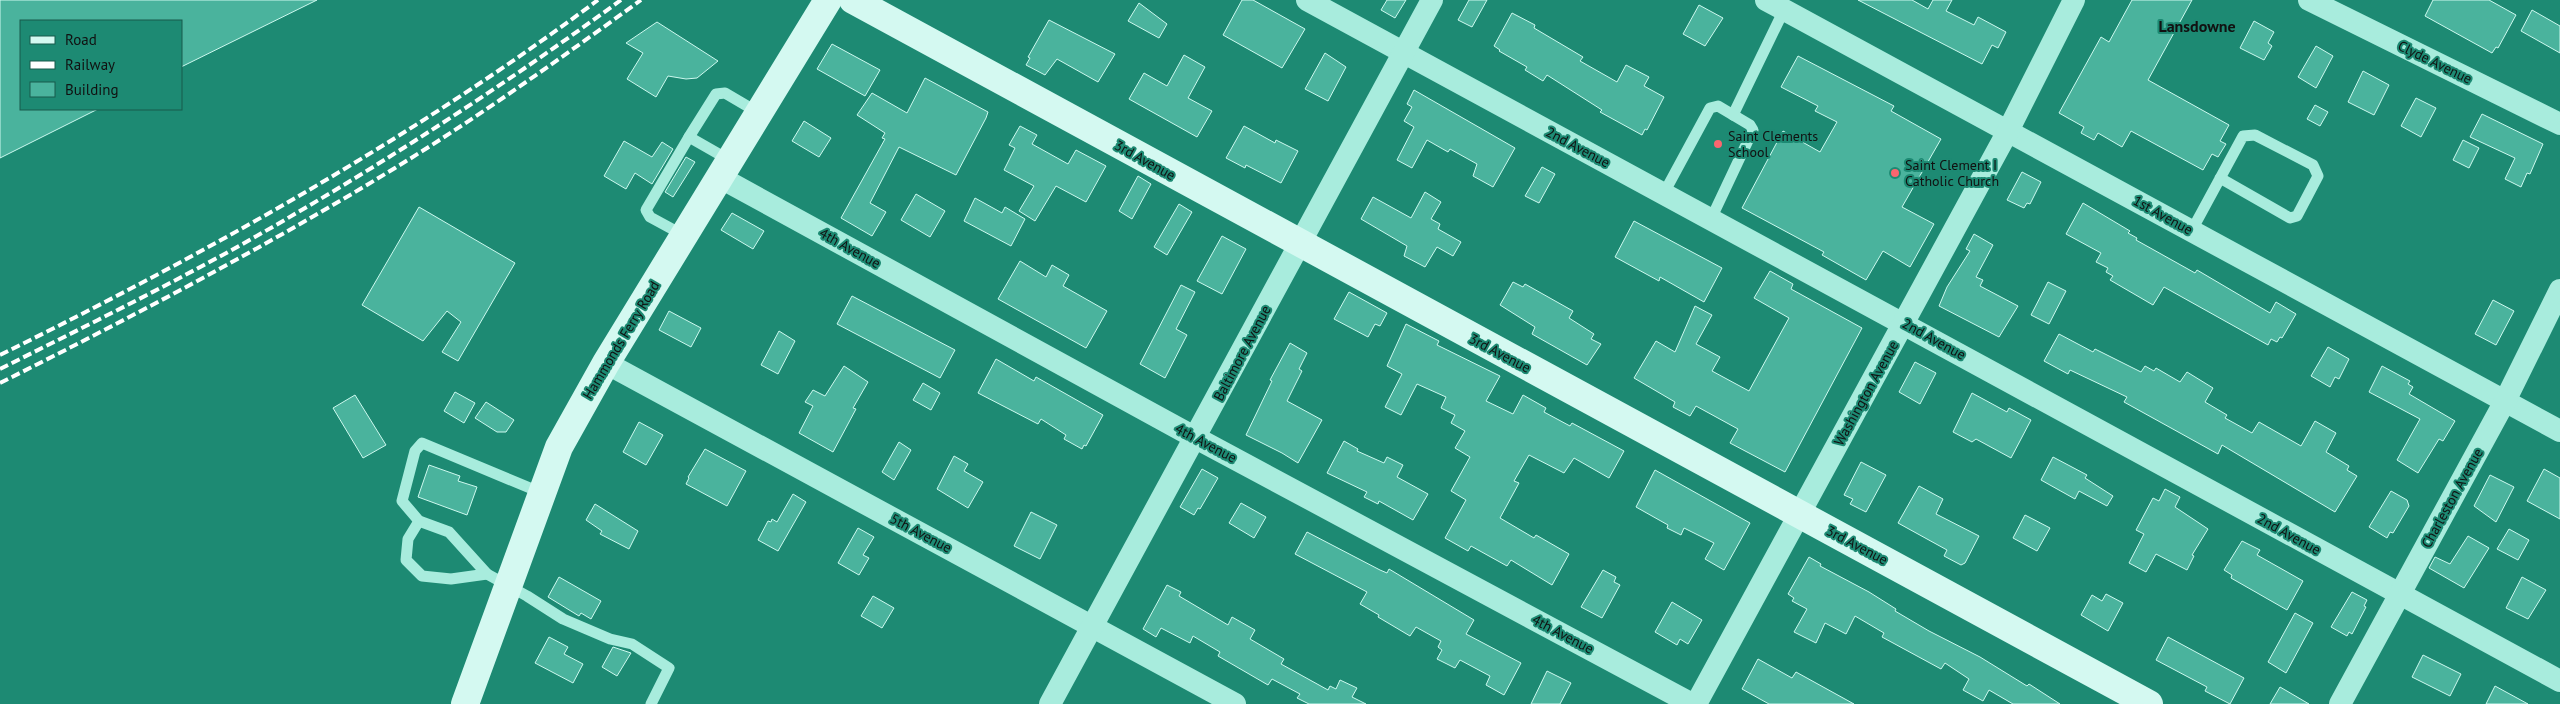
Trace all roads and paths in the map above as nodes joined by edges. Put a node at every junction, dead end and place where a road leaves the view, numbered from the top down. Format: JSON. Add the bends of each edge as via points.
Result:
{"nodes":[{"id":1,"x":828,"y":0,"type":"edge"},
{"id":2,"x":853,"y":0,"type":"edge"},
{"id":3,"x":1307,"y":0,"type":"edge"},
{"id":4,"x":1432,"y":0,"type":"edge"},
{"id":5,"x":2074,"y":0,"type":"edge"},
{"id":6,"x":2309,"y":0,"type":"edge"},
{"id":7,"x":1775,"y":5,"type":"edge"},
{"id":8,"x":1403,"y":53,"type":"junction"},
{"id":9,"x":759,"y":113,"type":"junction"},
{"id":10,"x":1733,"y":115,"type":"junction"},
{"id":11,"x":2560,"y":124,"type":"edge"},
{"id":12,"x":2008,"y":130,"type":"junction"},
{"id":13,"x":689,"y":137,"type":"junction"},
{"id":14,"x":726,"y":170,"type":"junction"},
{"id":15,"x":2220,"y":178,"type":"junction"},
{"id":16,"x":1664,"y":193,"type":"junction"},
{"id":17,"x":1711,"y":219,"type":"junction"},
{"id":18,"x":2192,"y":230,"type":"junction"},
{"id":19,"x":685,"y":236,"type":"junction"},
{"id":20,"x":1300,"y":245,"type":"junction"},
{"id":21,"x":2560,"y":290,"type":"edge"},
{"id":22,"x":1904,"y":323,"type":"junction"},
{"id":23,"x":606,"y":362,"type":"junction"},
{"id":24,"x":2505,"y":401,"type":"junction"},
{"id":25,"x":2560,"y":431,"type":"edge"},
{"id":26,"x":1196,"y":438,"type":"junction"},
{"id":27,"x":542,"y":493,"type":"junction"},
{"id":28,"x":1800,"y":515,"type":"junction"},
{"id":29,"x":419,"y":520,"type":"junction"},
{"id":30,"x":498,"y":580,"type":"junction"},
{"id":31,"x":2400,"y":594,"type":"junction"},
{"id":32,"x":1092,"y":626,"type":"junction"},
{"id":33,"x":2560,"y":681,"type":"edge"},
{"id":34,"x":466,"y":704,"type":"edge"},
{"id":35,"x":651,"y":704,"type":"edge"},
{"id":36,"x":1050,"y":704,"type":"edge"},
{"id":37,"x":1235,"y":704,"type":"edge"},
{"id":38,"x":1694,"y":704,"type":"edge"},
{"id":39,"x":2149,"y":704,"type":"edge"},
{"id":40,"x":2340,"y":704,"type":"edge"}],
"edges":[{"from":1,"to":9,"type":"street","name":"Hammonds Ferry Road"},
{"from":2,"to":20,"type":"street","name":"3rd Avenue"},
{"from":3,"to":8,"type":"street","name":"2nd Avenue"},
{"from":4,"to":8,"type":"street","name":"Baltimore Avenue"},
{"from":5,"to":12,"type":"street","name":"Washington Avenue"},
{"from":6,"to":11,"type":"street","name":"Clyde Avenue"},
{"from":7,"to":10,"type":"lane"},
{"from":7,"to":12,"type":"street","name":"1st Avenue"},
{"from":8,"to":16,"type":"street","name":"2nd Avenue"},
{"from":8,"to":20,"type":"street","name":"Baltimore Avenue"},
{"from":9,"to":13,"type":"lane","via":[[725,93],[716,94]]},
{"from":9,"to":14,"type":"street","name":"Hammonds Ferry Road"},
{"from":10,"to":16,"type":"lane","via":[[1718,106],[1710,108]]},
{"from":10,"to":17,"type":"lane","via":[[1753,130]]},
{"from":12,"to":18,"type":"street","name":"1st Avenue"},
{"from":12,"to":22,"type":"street","name":"Washington Avenue"},
{"from":13,"to":14,"type":"lane"},
{"from":13,"to":19,"type":"lane","via":[[646,210],[650,217]]},
{"from":14,"to":19,"type":"street","name":"Hammonds Ferry Road"},
{"from":14,"to":26,"type":"street","name":"4th Avenue"},
{"from":15,"to":15,"type":"lane","via":[[2290,218],[2297,216],[2318,176],[2313,165],[2255,135],[2242,136]]},
{"from":15,"to":18,"type":"lane"},
{"from":16,"to":17,"type":"street","name":"2nd Avenue"},
{"from":17,"to":22,"type":"street","name":"2nd Avenue"},
{"from":18,"to":24,"type":"street","name":"1st Avenue"},
{"from":19,"to":23,"type":"street","name":"Hammonds Ferry Road"},
{"from":20,"to":26,"type":"street","name":"Baltimore Avenue"},
{"from":20,"to":28,"type":"street","name":"3rd Avenue"},
{"from":21,"to":24,"type":"street","name":"Charleston Avenue"},
{"from":22,"to":28,"type":"street","name":"Washington Avenue"},
{"from":22,"to":31,"type":"street","name":"2nd Avenue"},
{"from":23,"to":27,"type":"street","name":"Hammonds Ferry Road","via":[[559,447]]},
{"from":23,"to":32,"type":"street","name":"5th Avenue"},
{"from":24,"to":25,"type":"street","name":"1st Avenue"},
{"from":24,"to":31,"type":"street","name":"Charleston Avenue"},
{"from":26,"to":32,"type":"street","name":"Baltimore Avenue"},
{"from":26,"to":38,"type":"street","name":"4th Avenue"},
{"from":27,"to":29,"type":"lane","via":[[422,443],[415,451],[402,500]]},
{"from":27,"to":30,"type":"street","name":"Hammonds Ferry Road"},
{"from":28,"to":38,"type":"street","name":"Washington Avenue"},
{"from":28,"to":39,"type":"street","name":"3rd Avenue"},
{"from":29,"to":30,"type":"lane","via":[[449,532]]},
{"from":29,"to":30,"type":"lane","via":[[408,539],[406,560],[422,576]]},
{"from":30,"to":34,"type":"street","name":"Hammonds Ferry Road"},
{"from":30,"to":35,"type":"lane","via":[[563,619],[610,639],[632,644],[669,668]]},
{"from":31,"to":33,"type":"street","name":"2nd Avenue"},
{"from":31,"to":40,"type":"street","name":"Charleston Avenue"},
{"from":32,"to":36,"type":"street","name":"Baltimore Avenue"},
{"from":32,"to":37,"type":"street","name":"5th Avenue"}]}
